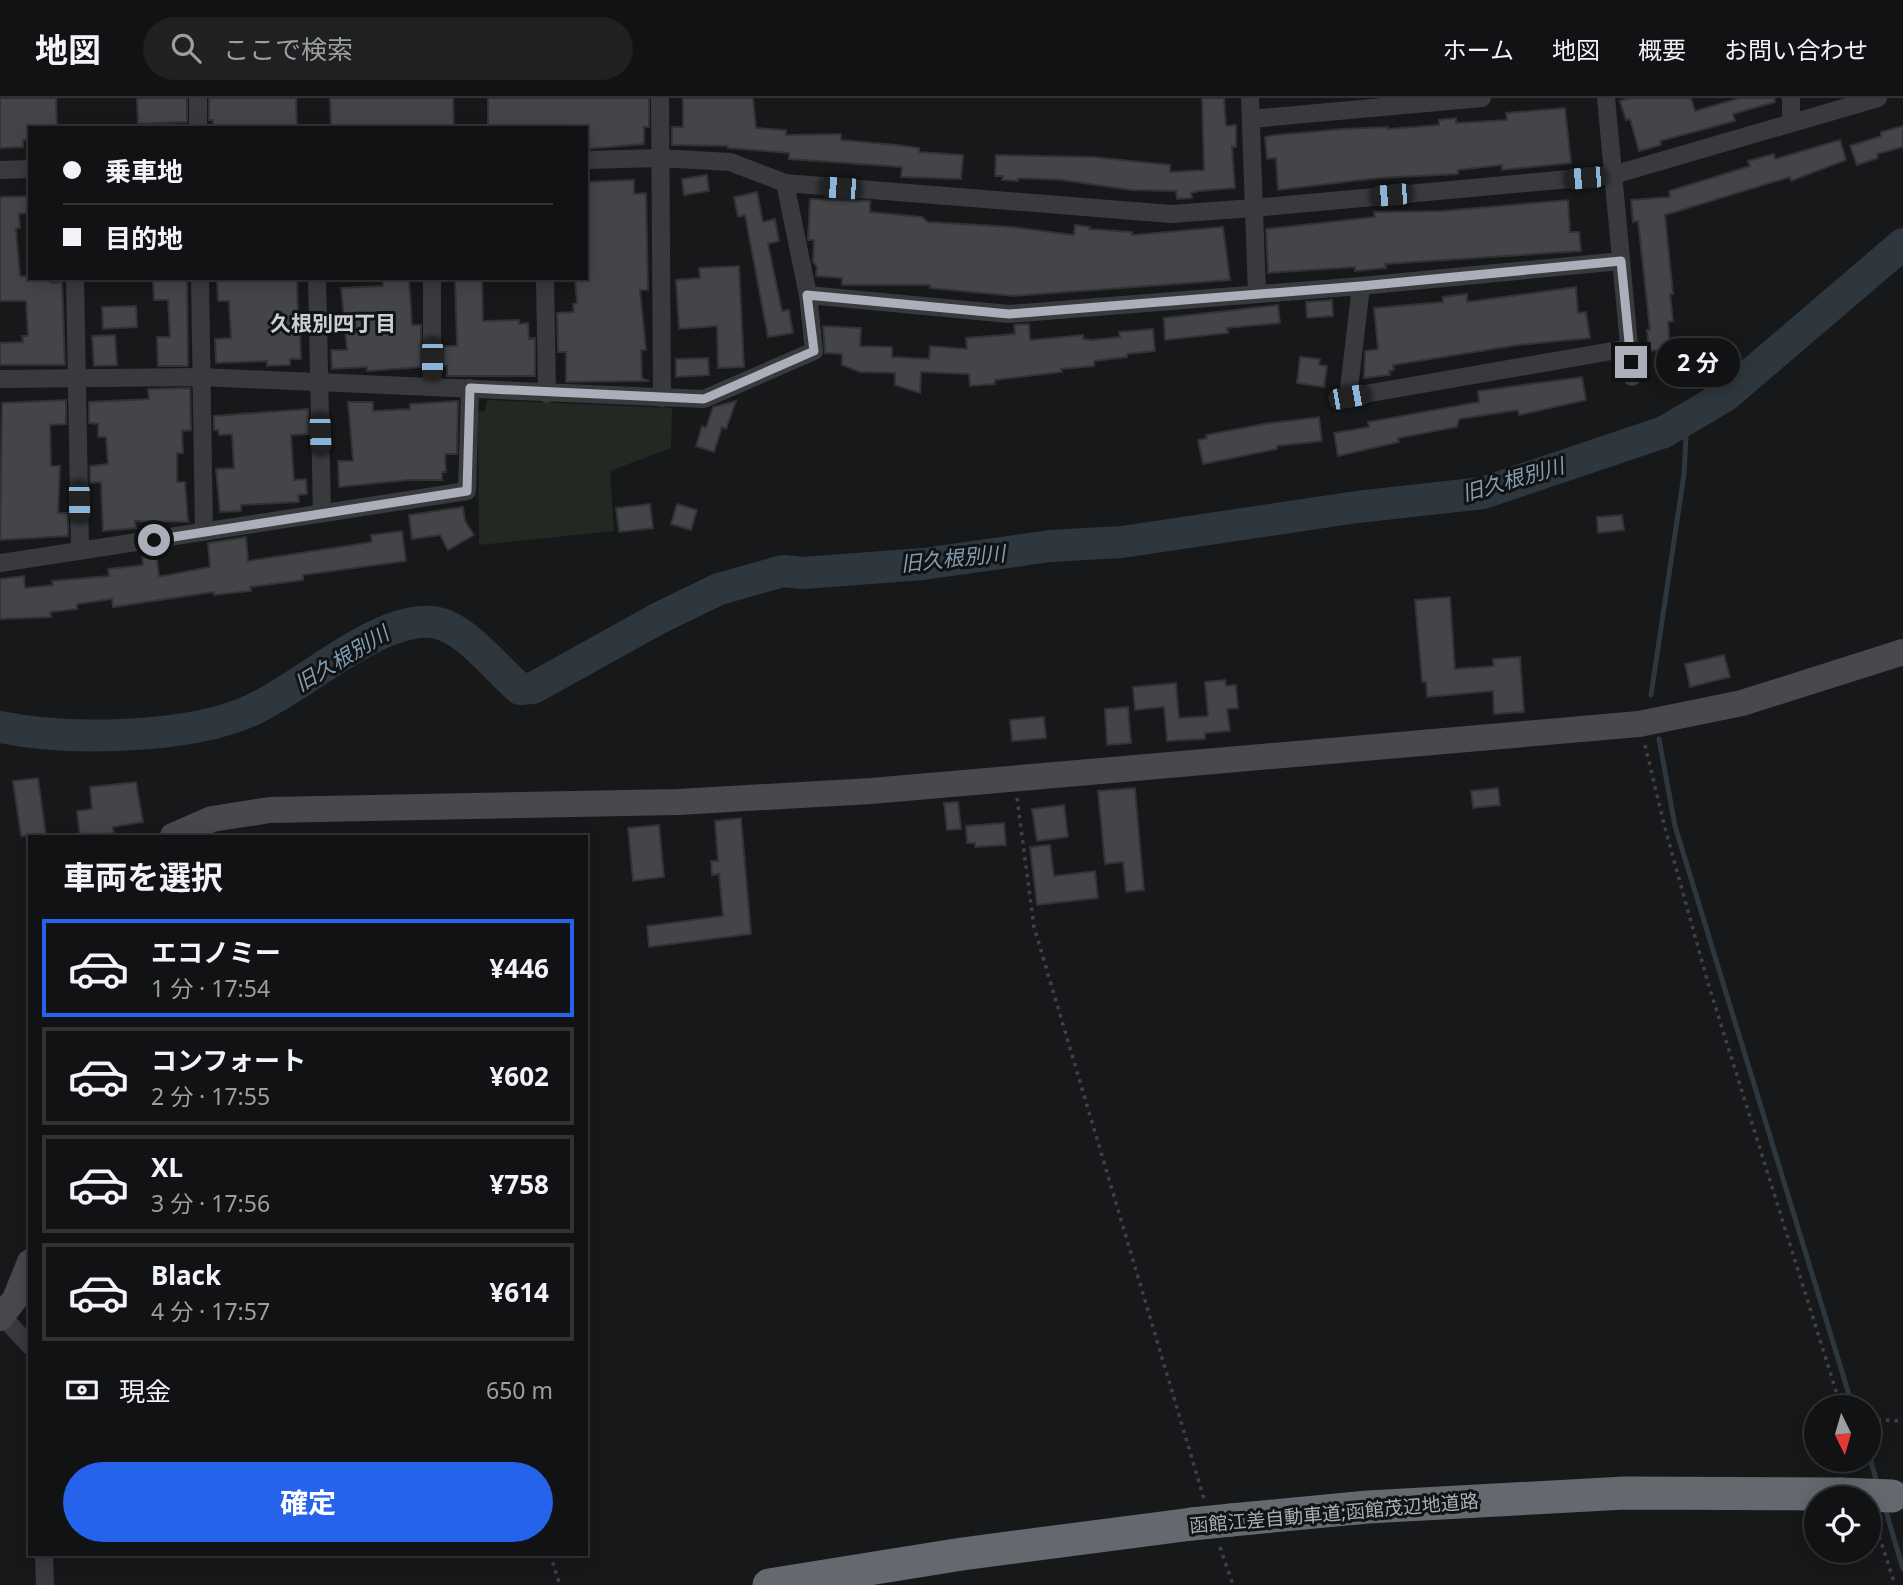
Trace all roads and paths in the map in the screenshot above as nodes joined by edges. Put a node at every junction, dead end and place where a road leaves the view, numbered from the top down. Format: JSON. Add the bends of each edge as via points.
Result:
{"nodes":[{"id":1,"x":198,"y":98,"type":"edge"},
{"id":2,"x":660,"y":98,"type":"edge"},
{"id":3,"x":1250,"y":98,"type":"edge"},
{"id":4,"x":1482,"y":98,"type":"edge"},
{"id":5,"x":1606,"y":98,"type":"edge"},
{"id":6,"x":1791,"y":98,"type":"edge"},
{"id":7,"x":1878,"y":98,"type":"edge"},
{"id":8,"x":1251,"y":119,"type":"junction"},
{"id":9,"x":1791,"y":122,"type":"junction"},
{"id":10,"x":198,"y":126,"type":"edge"},
{"id":11,"x":659,"y":158,"type":"junction"},
{"id":12,"x":588,"y":160,"type":"edge"},
{"id":13,"x":28,"y":169,"type":"edge"},
{"id":14,"x":0,"y":170,"type":"edge"},
{"id":15,"x":1613,"y":175,"type":"junction"},
{"id":16,"x":785,"y":183,"type":"junction"},
{"id":17,"x":1253,"y":208,"type":"junction"},
{"id":18,"x":1621,"y":261,"type":"junction"},
{"id":19,"x":75,"y":280,"type":"edge"},
{"id":20,"x":200,"y":280,"type":"edge"},
{"id":21,"x":317,"y":280,"type":"edge"},
{"id":22,"x":432,"y":280,"type":"edge"},
{"id":23,"x":545,"y":280,"type":"edge"},
{"id":24,"x":1361,"y":286,"type":"junction"},
{"id":25,"x":1257,"y":294,"type":"junction"},
{"id":26,"x":807,"y":295,"type":"junction"},
{"id":27,"x":1629,"y":348,"type":"junction"},
{"id":28,"x":201,"y":377,"type":"junction"},
{"id":29,"x":1632,"y":377,"type":"dead end"},
{"id":30,"x":77,"y":378,"type":"junction"},
{"id":31,"x":0,"y":379,"type":"edge"},
{"id":32,"x":318,"y":381,"type":"junction"},
{"id":33,"x":432,"y":386,"type":"junction"},
{"id":34,"x":470,"y":388,"type":"junction"},
{"id":35,"x":547,"y":394,"type":"junction"},
{"id":36,"x":662,"y":398,"type":"junction"},
{"id":37,"x":322,"y":513,"type":"junction"},
{"id":38,"x":204,"y":532,"type":"junction"},
{"id":39,"x":80,"y":551,"type":"junction"},
{"id":40,"x":0,"y":563,"type":"edge"},
{"id":41,"x":1903,"y":652,"type":"edge"},
{"id":42,"x":1639,"y":724,"type":"junction"},
{"id":43,"x":1014,"y":779,"type":"junction"},
{"id":44,"x":175,"y":835,"type":"edge"},
{"id":45,"x":28,"y":1267,"type":"edge"},
{"id":46,"x":1,"y":1317,"type":"edge"},
{"id":47,"x":28,"y":1344,"type":"edge"},
{"id":48,"x":1837,"y":1395,"type":"edge"},
{"id":49,"x":1881,"y":1420,"type":"edge"},
{"id":50,"x":1903,"y":1421,"type":"edge"},
{"id":51,"x":1193,"y":1466,"type":"dead end"},
{"id":52,"x":1852,"y":1472,"type":"edge"},
{"id":53,"x":1849,"y":1481,"type":"junction"},
{"id":54,"x":1889,"y":1502,"type":"edge"},
{"id":55,"x":44,"y":1556,"type":"edge"},
{"id":56,"x":551,"y":1556,"type":"edge"},
{"id":57,"x":46,"y":1585,"type":"edge"},
{"id":58,"x":560,"y":1585,"type":"edge"},
{"id":59,"x":769,"y":1585,"type":"edge"},
{"id":60,"x":1895,"y":1585,"type":"edge"}],
"edges":[{"from":1,"to":10,"type":"street"},
{"from":2,"to":11,"type":"street"},
{"from":3,"to":8,"type":"street"},
{"from":4,"to":8,"type":"street"},
{"from":5,"to":15,"type":"street"},
{"from":6,"to":9,"type":"street"},
{"from":7,"to":9,"type":"street"},
{"from":8,"to":17,"type":"street"},
{"from":9,"to":15,"type":"street"},
{"from":11,"to":12,"type":"street"},
{"from":11,"to":16,"type":"street","via":[[730,162]]},
{"from":11,"to":36,"type":"street"},
{"from":13,"to":14,"type":"street"},
{"from":15,"to":17,"type":"street"},
{"from":15,"to":18,"type":"street"},
{"from":16,"to":17,"type":"street","via":[[1171,214]]},
{"from":16,"to":26,"type":"street"},
{"from":17,"to":25,"type":"street"},
{"from":18,"to":24,"type":"street"},
{"from":18,"to":27,"type":"street"},
{"from":19,"to":30,"type":"street"},
{"from":20,"to":28,"type":"street"},
{"from":21,"to":32,"type":"street"},
{"from":22,"to":33,"type":"street"},
{"from":23,"to":35,"type":"street"},
{"from":24,"to":25,"type":"street"},
{"from":24,"to":27,"type":"street","via":[[1349,397]]},
{"from":25,"to":26,"type":"street","via":[[1009,314]]},
{"from":26,"to":36,"type":"street","via":[[814,351],[704,399]]},
{"from":27,"to":29,"type":"street"},
{"from":28,"to":30,"type":"street"},
{"from":28,"to":32,"type":"street"},
{"from":28,"to":38,"type":"street"},
{"from":30,"to":31,"type":"street"},
{"from":30,"to":39,"type":"street"},
{"from":32,"to":33,"type":"street"},
{"from":32,"to":37,"type":"street"},
{"from":33,"to":34,"type":"street"},
{"from":34,"to":35,"type":"street"},
{"from":34,"to":37,"type":"street","via":[[467,491]]},
{"from":35,"to":36,"type":"street"},
{"from":37,"to":38,"type":"street"},
{"from":38,"to":39,"type":"street"},
{"from":39,"to":40,"type":"street"},
{"from":41,"to":42,"type":"street","via":[[1742,703]]},
{"from":42,"to":43,"type":"street"},
{"from":42,"to":48,"type":"path","via":[[1709,983]]},
{"from":43,"to":44,"type":"street","via":[[678,802],[270,810],[212,819]]},
{"from":43,"to":51,"type":"path","via":[[1034,927]]},
{"from":45,"to":46,"type":"street","via":[[15,1299]]},
{"from":46,"to":47,"type":"street"},
{"from":49,"to":50,"type":"path"},
{"from":52,"to":53,"type":"path"},
{"from":53,"to":54,"type":"highway","name":"函館江差自動車道;函館茂辺地道路","bridge":true},
{"from":53,"to":59,"type":"highway","name":"函館江差自動車道;函館茂辺地道路","bridge":true,"via":[[1368,1507],[1231,1520],[962,1554]]},
{"from":54,"to":60,"type":"path"},
{"from":55,"to":57,"type":"street"},
{"from":56,"to":58,"type":"path"}]}
